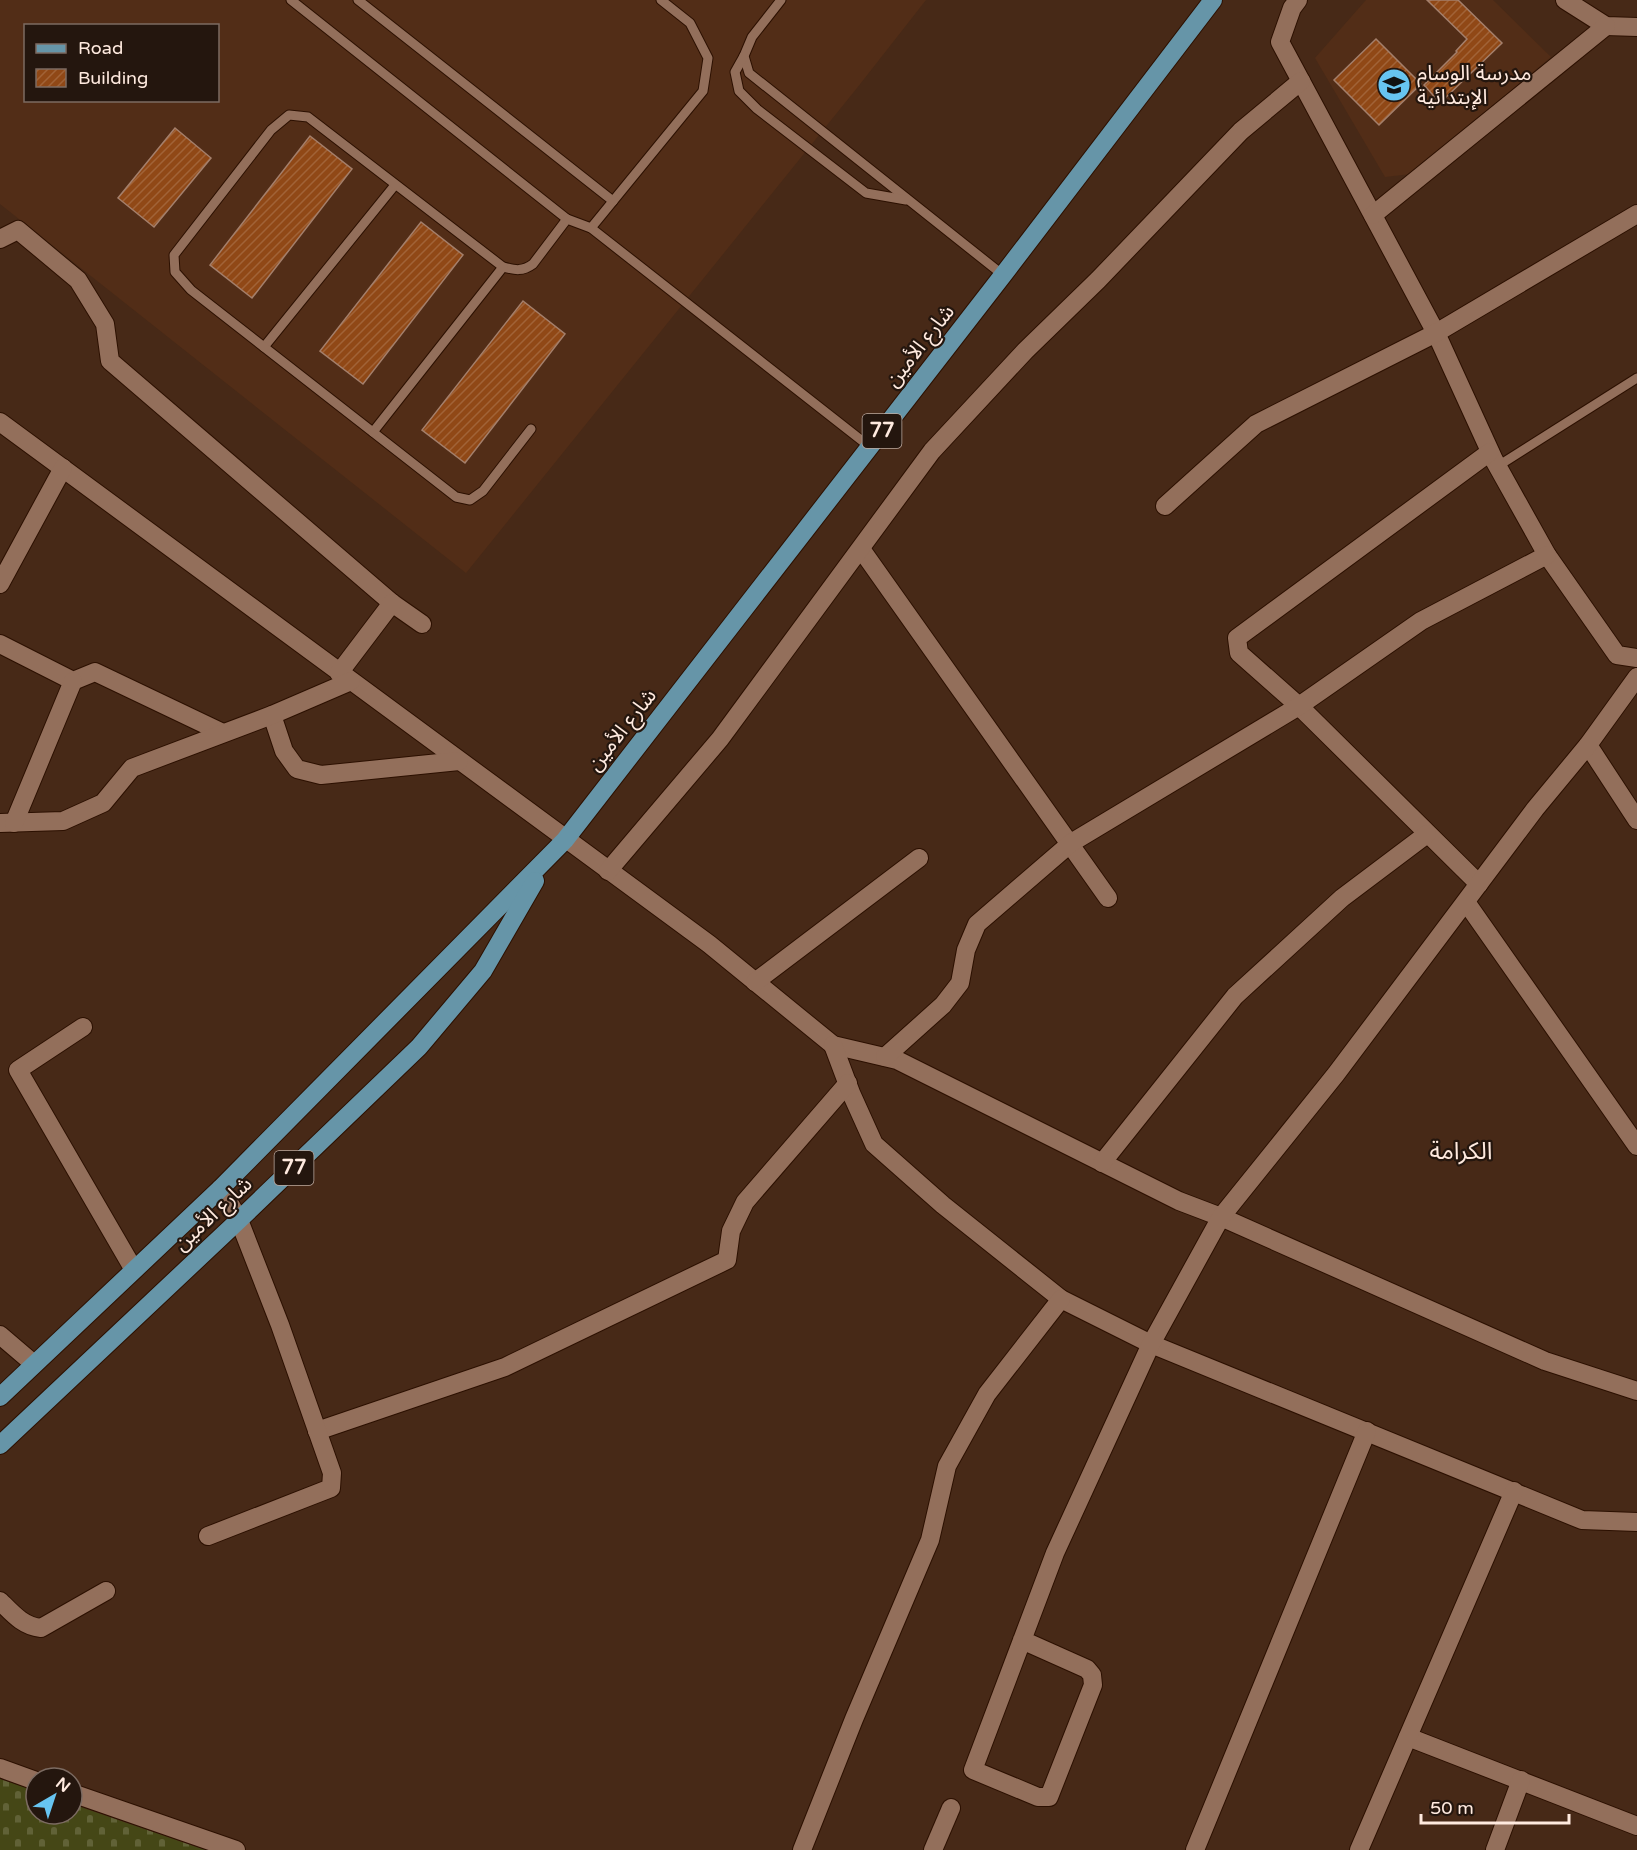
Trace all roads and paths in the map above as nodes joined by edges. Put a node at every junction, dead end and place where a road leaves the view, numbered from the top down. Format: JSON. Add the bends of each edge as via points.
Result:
{"nodes":[{"id":1,"x":291,"y":0,"type":"edge"},
{"id":2,"x":358,"y":0,"type":"edge"},
{"id":3,"x":661,"y":0,"type":"edge"},
{"id":4,"x":781,"y":0,"type":"edge"},
{"id":5,"x":1213,"y":0,"type":"edge"},
{"id":6,"x":1298,"y":0,"type":"edge"},
{"id":7,"x":1565,"y":0,"type":"edge"},
{"id":8,"x":1606,"y":26,"type":"junction"},
{"id":9,"x":1636,"y":26,"type":"edge"},
{"id":10,"x":744,"y":56,"type":"junction"},
{"id":11,"x":1301,"y":81,"type":"junction"},
{"id":12,"x":395,"y":184,"type":"junction"},
{"id":13,"x":909,"y":200,"type":"junction"},
{"id":14,"x":613,"y":201,"type":"junction"},
{"id":15,"x":1637,"y":214,"type":"edge"},
{"id":16,"x":1373,"y":215,"type":"junction"},
{"id":17,"x":567,"y":219,"type":"junction"},
{"id":18,"x":591,"y":228,"type":"junction"},
{"id":19,"x":0,"y":239,"type":"edge"},
{"id":20,"x":502,"y":267,"type":"junction"},
{"id":21,"x":1003,"y":275,"type":"junction"},
{"id":22,"x":1436,"y":333,"type":"junction"},
{"id":23,"x":264,"y":347,"type":"junction"},
{"id":24,"x":1637,"y":378,"type":"edge"},
{"id":25,"x":0,"y":422,"type":"edge"},
{"id":26,"x":531,"y":429,"type":"dead end"},
{"id":27,"x":373,"y":432,"type":"junction"},
{"id":28,"x":870,"y":447,"type":"junction"},
{"id":29,"x":1494,"y":459,"type":"junction"},
{"id":30,"x":63,"y":468,"type":"junction"},
{"id":31,"x":1165,"y":506,"type":"dead end"},
{"id":32,"x":861,"y":549,"type":"junction"},
{"id":33,"x":1547,"y":555,"type":"junction"},
{"id":34,"x":0,"y":584,"type":"edge"},
{"id":35,"x":392,"y":603,"type":"junction"},
{"id":36,"x":422,"y":624,"type":"dead end"},
{"id":37,"x":0,"y":644,"type":"edge"},
{"id":38,"x":1637,"y":658,"type":"edge"},
{"id":39,"x":345,"y":677,"type":"junction"},
{"id":40,"x":1637,"y":677,"type":"edge"},
{"id":41,"x":73,"y":681,"type":"junction"},
{"id":42,"x":1299,"y":706,"type":"junction"},
{"id":43,"x":272,"y":715,"type":"junction"},
{"id":44,"x":223,"y":734,"type":"junction"},
{"id":45,"x":1588,"y":745,"type":"junction"},
{"id":46,"x":459,"y":761,"type":"junction"},
{"id":47,"x":1637,"y":820,"type":"edge"},
{"id":48,"x":7,"y":823,"type":"edge"},
{"id":49,"x":1427,"y":834,"type":"junction"},
{"id":50,"x":565,"y":840,"type":"junction"},
{"id":51,"x":1071,"y":843,"type":"junction"},
{"id":52,"x":919,"y":858,"type":"dead end"},
{"id":53,"x":548,"y":859,"type":"junction"},
{"id":54,"x":608,"y":871,"type":"junction"},
{"id":55,"x":1479,"y":884,"type":"junction"},
{"id":56,"x":1108,"y":898,"type":"dead end"},
{"id":57,"x":1466,"y":902,"type":"junction"},
{"id":58,"x":755,"y":982,"type":"junction"},
{"id":59,"x":83,"y":1027,"type":"dead end"},
{"id":60,"x":833,"y":1045,"type":"junction"},
{"id":61,"x":885,"y":1057,"type":"junction"},
{"id":62,"x":848,"y":1083,"type":"junction"},
{"id":63,"x":1637,"y":1146,"type":"edge"},
{"id":64,"x":1102,"y":1163,"type":"junction"},
{"id":65,"x":221,"y":1188,"type":"junction"},
{"id":66,"x":1221,"y":1217,"type":"junction"},
{"id":67,"x":239,"y":1220,"type":"junction"},
{"id":68,"x":134,"y":1270,"type":"junction"},
{"id":69,"x":1061,"y":1299,"type":"junction"},
{"id":70,"x":0,"y":1335,"type":"edge"},
{"id":71,"x":1152,"y":1344,"type":"junction"},
{"id":72,"x":34,"y":1364,"type":"junction"},
{"id":73,"x":1637,"y":1391,"type":"edge"},
{"id":74,"x":0,"y":1397,"type":"edge"},
{"id":75,"x":317,"y":1431,"type":"junction"},
{"id":76,"x":1367,"y":1431,"type":"junction"},
{"id":77,"x":0,"y":1444,"type":"edge"},
{"id":78,"x":1514,"y":1491,"type":"junction"},
{"id":79,"x":1637,"y":1522,"type":"edge"},
{"id":80,"x":208,"y":1536,"type":"dead end"},
{"id":81,"x":106,"y":1591,"type":"dead end"},
{"id":82,"x":0,"y":1601,"type":"edge"},
{"id":83,"x":1022,"y":1640,"type":"junction"},
{"id":84,"x":1408,"y":1737,"type":"junction"},
{"id":85,"x":0,"y":1768,"type":"edge"},
{"id":86,"x":24,"y":1777,"type":"edge"},
{"id":87,"x":1521,"y":1780,"type":"junction"},
{"id":88,"x":84,"y":1797,"type":"edge"},
{"id":89,"x":951,"y":1808,"type":"dead end"},
{"id":90,"x":1637,"y":1826,"type":"edge"},
{"id":91,"x":236,"y":1850,"type":"edge"},
{"id":92,"x":802,"y":1850,"type":"edge"},
{"id":93,"x":933,"y":1850,"type":"edge"},
{"id":94,"x":1195,"y":1850,"type":"edge"},
{"id":95,"x":1359,"y":1850,"type":"edge"},
{"id":96,"x":1496,"y":1850,"type":"edge"}],
"edges":[{"from":1,"to":17,"type":"lane"},
{"from":2,"to":14,"type":"lane"},
{"from":3,"to":14,"type":"lane","via":[[690,23],[708,58],[703,91]]},
{"from":4,"to":10,"type":"lane","via":[[752,37]]},
{"from":5,"to":21,"type":"main road","name":"شارع الأمين","number":"77"},
{"from":6,"to":11,"type":"street","via":[[1280,42]]},
{"from":7,"to":8,"type":"street"},
{"from":8,"to":9,"type":"street"},
{"from":8,"to":16,"type":"street"},
{"from":10,"to":13,"type":"lane","via":[[749,73]]},
{"from":10,"to":13,"type":"lane","via":[[735,72],[737,81],[740,91],[757,109],[866,193]]},
{"from":11,"to":16,"type":"street"},
{"from":11,"to":32,"type":"street","via":[[1241,130],[1025,351],[932,451]]},
{"from":12,"to":20,"type":"lane"},
{"from":12,"to":23,"type":"lane"},
{"from":12,"to":23,"type":"lane","via":[[308,117],[289,115],[271,130],[174,255],[175,272],[191,290]]},
{"from":13,"to":21,"type":"lane"},
{"from":14,"to":18,"type":"lane"},
{"from":15,"to":22,"type":"street"},
{"from":16,"to":22,"type":"street"},
{"from":17,"to":18,"type":"lane"},
{"from":17,"to":20,"type":"lane","via":[[533,264],[517,270]]},
{"from":18,"to":28,"type":"lane"},
{"from":19,"to":35,"type":"street","via":[[18,230],[78,280],[105,324],[110,361]]},
{"from":20,"to":27,"type":"lane"},
{"from":21,"to":28,"type":"main road","name":"شارع الأمين","number":"77"},
{"from":22,"to":29,"type":"street"},
{"from":22,"to":31,"type":"street","via":[[1256,424]]},
{"from":23,"to":27,"type":"lane"},
{"from":24,"to":29,"type":"lane"},
{"from":25,"to":30,"type":"street"},
{"from":26,"to":27,"type":"lane","via":[[483,491],[470,500],[456,497]]},
{"from":28,"to":50,"type":"main road","name":"شارع الأمين","number":"77"},
{"from":29,"to":33,"type":"street"},
{"from":29,"to":42,"type":"street","via":[[1237,638],[1239,653]]},
{"from":30,"to":34,"type":"street"},
{"from":30,"to":39,"type":"street"},
{"from":32,"to":51,"type":"street"},
{"from":32,"to":54,"type":"street","via":[[720,739]]},
{"from":33,"to":38,"type":"street","via":[[1617,656]]},
{"from":33,"to":42,"type":"street","via":[[1421,621]]},
{"from":35,"to":36,"type":"street"},
{"from":35,"to":39,"type":"street"},
{"from":37,"to":41,"type":"street"},
{"from":39,"to":43,"type":"street"},
{"from":39,"to":46,"type":"street"},
{"from":40,"to":45,"type":"street"},
{"from":41,"to":44,"type":"street","via":[[95,672]]},
{"from":41,"to":48,"type":"street"},
{"from":42,"to":49,"type":"street"},
{"from":42,"to":51,"type":"street"},
{"from":43,"to":44,"type":"street"},
{"from":43,"to":46,"type":"street","via":[[285,752],[297,769],[321,775]]},
{"from":44,"to":48,"type":"street","via":[[132,768],[103,803],[63,821]]},
{"from":45,"to":47,"type":"street"},
{"from":45,"to":55,"type":"street"},
{"from":46,"to":50,"type":"street"},
{"from":49,"to":55,"type":"street"},
{"from":49,"to":64,"type":"street","via":[[1342,898],[1235,996]]},
{"from":50,"to":53,"type":"main road","name":"شارع الأمين","number":"77"},
{"from":50,"to":54,"type":"street"},
{"from":51,"to":56,"type":"street"},
{"from":51,"to":61,"type":"street","via":[[976,924],[960,983],[943,1005]]},
{"from":52,"to":58,"type":"street"},
{"from":53,"to":65,"type":"main road","name":"شارع الأمين","number":"77"},
{"from":53,"to":67,"type":"main road","name":"شارع الأمين","number":"77","via":[[483,971],[419,1047]]},
{"from":54,"to":58,"type":"street"},
{"from":55,"to":57,"type":"street"},
{"from":57,"to":63,"type":"street"},
{"from":57,"to":66,"type":"street"},
{"from":58,"to":60,"type":"street"},
{"from":59,"to":68,"type":"street","via":[[18,1070]]},
{"from":60,"to":61,"type":"street"},
{"from":60,"to":62,"type":"street"},
{"from":61,"to":64,"type":"street"},
{"from":62,"to":69,"type":"street","via":[[874,1144]]},
{"from":62,"to":75,"type":"street","via":[[744,1202],[731,1231],[727,1260],[506,1367]]},
{"from":64,"to":66,"type":"street"},
{"from":65,"to":67,"type":"street"},
{"from":65,"to":68,"type":"main road","name":"شارع الأمين","number":"77"},
{"from":66,"to":71,"type":"street"},
{"from":66,"to":73,"type":"street","via":[[1545,1361]]},
{"from":67,"to":75,"type":"street"},
{"from":67,"to":77,"type":"main road","name":"شارع الأمين","number":"77"},
{"from":68,"to":72,"type":"main road","name":"شارع الأمين","number":"77"},
{"from":69,"to":71,"type":"street"},
{"from":69,"to":92,"type":"street","via":[[987,1394],[947,1466],[930,1540]]},
{"from":70,"to":72,"type":"street"},
{"from":71,"to":76,"type":"street"},
{"from":71,"to":83,"type":"street","via":[[1055,1553]]},
{"from":72,"to":74,"type":"main road","name":"شارع الأمين","number":"77"},
{"from":75,"to":80,"type":"street","via":[[332,1473],[331,1488]]},
{"from":76,"to":78,"type":"street"},
{"from":76,"to":94,"type":"street"},
{"from":78,"to":79,"type":"street","via":[[1582,1520]]},
{"from":78,"to":84,"type":"street"},
{"from":81,"to":82,"type":"street","via":[[41,1628],[22,1622]]},
{"from":83,"to":83,"type":"street","via":[[973,1770],[1038,1797],[1049,1797],[1093,1685],[1092,1675],[1087,1669]]},
{"from":84,"to":87,"type":"street"},
{"from":84,"to":95,"type":"street"},
{"from":85,"to":86,"type":"street"},
{"from":87,"to":90,"type":"street"},
{"from":87,"to":96,"type":"street"},
{"from":88,"to":91,"type":"street"},
{"from":89,"to":93,"type":"street"}]}
